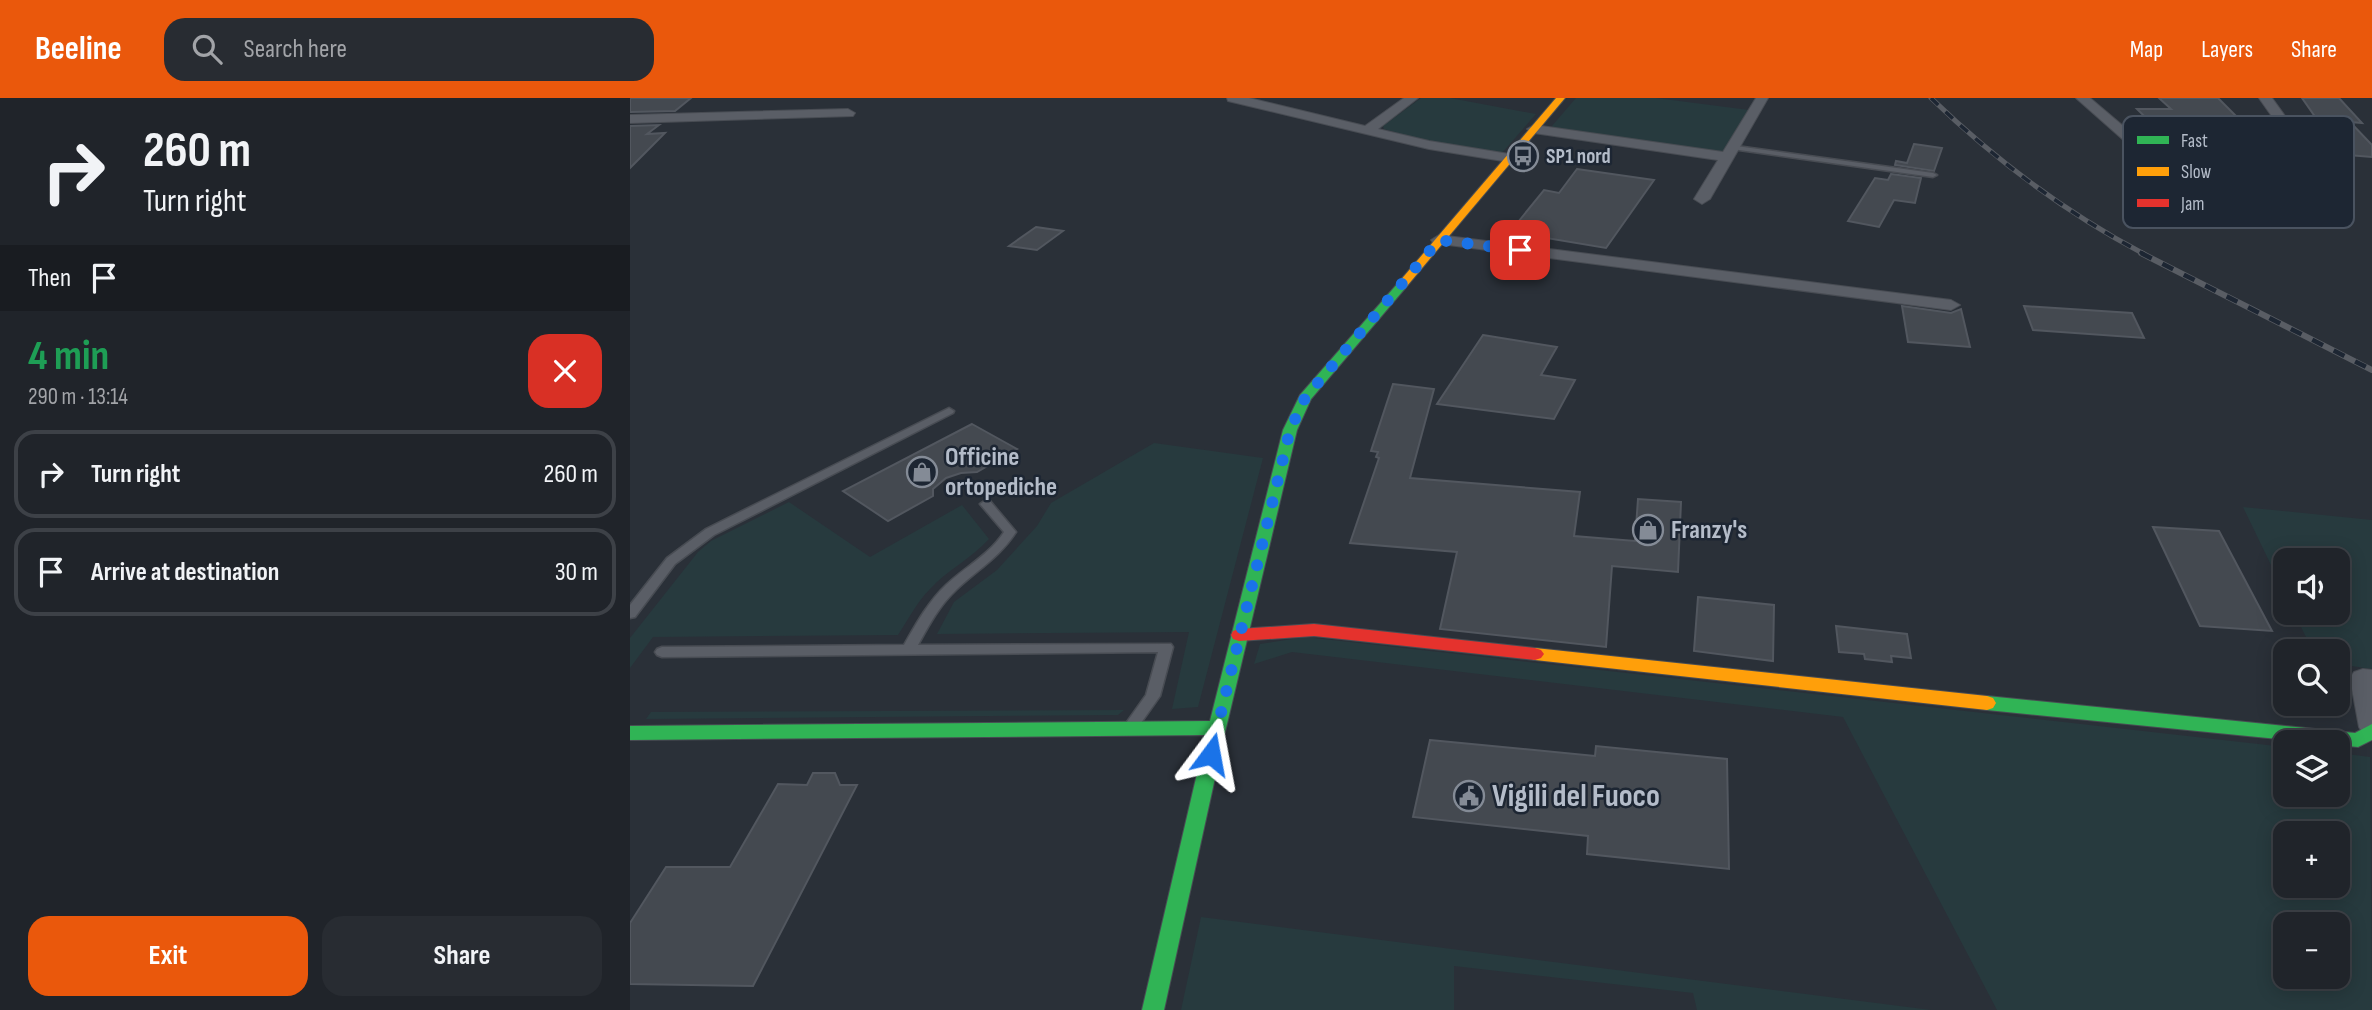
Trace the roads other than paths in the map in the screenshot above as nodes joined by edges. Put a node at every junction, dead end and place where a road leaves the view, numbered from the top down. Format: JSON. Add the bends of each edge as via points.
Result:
{"nodes":[{"id":1,"x":1233,"y":98,"type":"edge"},
{"id":2,"x":1412,"y":98,"type":"edge"},
{"id":3,"x":1561,"y":98,"type":"edge"},
{"id":4,"x":1762,"y":98,"type":"edge"},
{"id":5,"x":2082,"y":98,"type":"edge"},
{"id":6,"x":2265,"y":98,"type":"edge"},
{"id":7,"x":848,"y":113,"type":"dead end"},
{"id":8,"x":2278,"y":116,"type":"edge"},
{"id":9,"x":630,"y":119,"type":"edge"},
{"id":10,"x":1369,"y":129,"type":"junction"},
{"id":11,"x":1534,"y":129,"type":"junction"},
{"id":12,"x":2123,"y":133,"type":"edge"},
{"id":13,"x":1728,"y":152,"type":"junction"},
{"id":14,"x":1509,"y":158,"type":"junction"},
{"id":15,"x":1933,"y":175,"type":"dead end"},
{"id":16,"x":1702,"y":199,"type":"dead end"},
{"id":17,"x":1439,"y":240,"type":"junction"},
{"id":18,"x":1951,"y":305,"type":"dead end"},
{"id":19,"x":949,"y":411,"type":"dead end"},
{"id":20,"x":986,"y":504,"type":"dead end"},
{"id":21,"x":630,"y":614,"type":"edge"},
{"id":22,"x":1239,"y":635,"type":"junction"},
{"id":23,"x":908,"y":650,"type":"junction"},
{"id":24,"x":662,"y":652,"type":"dead end"},
{"id":25,"x":2372,"y":679,"type":"edge"},
{"id":26,"x":1217,"y":728,"type":"junction"},
{"id":27,"x":1128,"y":729,"type":"junction"},
{"id":28,"x":2372,"y":729,"type":"edge"},
{"id":29,"x":630,"y":733,"type":"edge"},
{"id":30,"x":1153,"y":1010,"type":"edge"}],
"edges":[{"from":1,"to":10,"type":"street"},
{"from":2,"to":10,"type":"street"},
{"from":3,"to":11,"type":"main road"},
{"from":4,"to":13,"type":"street"},
{"from":5,"to":12,"type":"street"},
{"from":6,"to":8,"type":"street"},
{"from":7,"to":9,"type":"street"},
{"from":10,"to":14,"type":"street"},
{"from":11,"to":13,"type":"street"},
{"from":11,"to":14,"type":"main road"},
{"from":13,"to":15,"type":"lane"},
{"from":13,"to":16,"type":"street"},
{"from":14,"to":17,"type":"main road"},
{"from":17,"to":18,"type":"street"},
{"from":17,"to":22,"type":"main road","via":[[1305,398],[1290,430]]},
{"from":19,"to":21,"type":"lane","via":[[710,532],[671,561]]},
{"from":20,"to":23,"type":"lane","via":[[1010,532],[1003,545],[935,603]]},
{"from":22,"to":26,"type":"main road"},
{"from":22,"to":28,"type":"main road","via":[[1314,630],[2358,740]]},
{"from":23,"to":24,"type":"lane"},
{"from":23,"to":27,"type":"lane","via":[[1166,647],[1153,696]]},
{"from":25,"to":28,"type":"street","via":[[2363,678]]},
{"from":26,"to":27,"type":"main road"},
{"from":26,"to":30,"type":"main road"},
{"from":27,"to":29,"type":"main road"}]}
